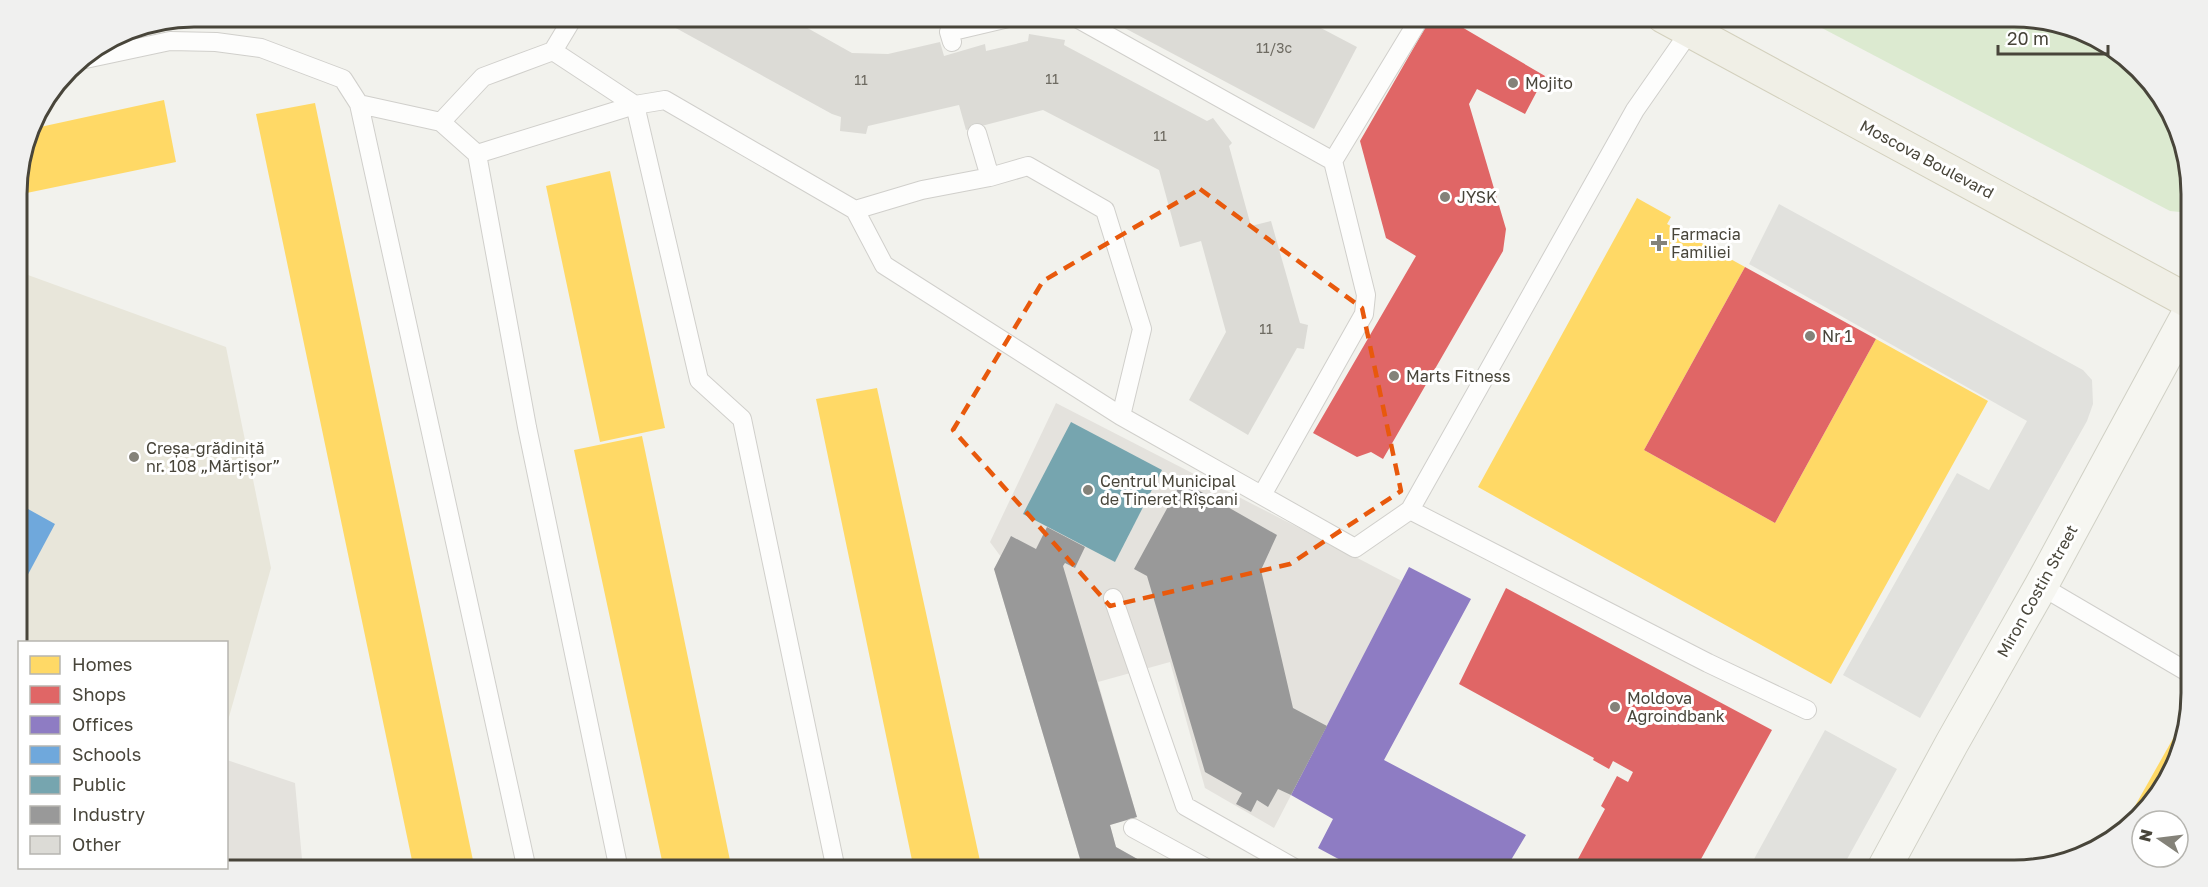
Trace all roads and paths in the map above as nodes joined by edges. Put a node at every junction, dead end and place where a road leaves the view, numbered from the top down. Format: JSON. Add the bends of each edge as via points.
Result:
{"nodes":[{"id":1,"x":567,"y":27,"type":"edge"},
{"id":2,"x":970,"y":27,"type":"edge"},
{"id":3,"x":1093,"y":27,"type":"edge"},
{"id":4,"x":1414,"y":27,"type":"edge"},
{"id":5,"x":1681,"y":27,"type":"edge"},
{"id":6,"x":1695,"y":27,"type":"edge"},
{"id":7,"x":952,"y":42,"type":"dead end"},
{"id":8,"x":553,"y":51,"type":"junction"},
{"id":9,"x":100,"y":56,"type":"edge"},
{"id":10,"x":359,"y":104,"type":"junction"},
{"id":11,"x":635,"y":105,"type":"junction"},
{"id":12,"x":441,"y":122,"type":"junction"},
{"id":13,"x":977,"y":133,"type":"dead end"},
{"id":14,"x":477,"y":154,"type":"junction"},
{"id":15,"x":1333,"y":161,"type":"junction"},
{"id":16,"x":990,"y":177,"type":"junction"},
{"id":17,"x":855,"y":210,"type":"junction"},
{"id":18,"x":2181,"y":297,"type":"edge"},
{"id":19,"x":2181,"y":328,"type":"edge"},
{"id":20,"x":1121,"y":416,"type":"junction"},
{"id":21,"x":1262,"y":495,"type":"junction"},
{"id":22,"x":1410,"y":510,"type":"junction"},
{"id":23,"x":2041,"y":586,"type":"junction"},
{"id":24,"x":1113,"y":598,"type":"dead end"},
{"id":25,"x":2181,"y":668,"type":"edge"},
{"id":26,"x":1807,"y":710,"type":"dead end"},
{"id":27,"x":1133,"y":828,"type":"dead end"},
{"id":28,"x":524,"y":860,"type":"edge"},
{"id":29,"x":618,"y":860,"type":"edge"},
{"id":30,"x":834,"y":860,"type":"edge"},
{"id":31,"x":1192,"y":860,"type":"edge"},
{"id":32,"x":1280,"y":860,"type":"edge"},
{"id":33,"x":1888,"y":860,"type":"edge"}],
"edges":[{"from":1,"to":8,"type":"lane"},
{"from":2,"to":7,"type":"lane","via":[[949,32]]},
{"from":3,"to":15,"type":"lane"},
{"from":4,"to":15,"type":"lane"},
{"from":5,"to":22,"type":"lane"},
{"from":6,"to":18,"type":"main road","name":"Moscova Boulevard"},
{"from":8,"to":11,"type":"lane"},
{"from":8,"to":12,"type":"lane","via":[[483,77]]},
{"from":9,"to":10,"type":"lane","via":[[170,41],[261,48],[343,79]]},
{"from":10,"to":12,"type":"lane"},
{"from":10,"to":28,"type":"lane"},
{"from":11,"to":14,"type":"lane"},
{"from":11,"to":17,"type":"lane","via":[[665,100]]},
{"from":11,"to":30,"type":"lane","via":[[699,380],[742,419]]},
{"from":12,"to":14,"type":"lane"},
{"from":13,"to":16,"type":"lane"},
{"from":14,"to":29,"type":"lane","via":[[527,427]]},
{"from":15,"to":21,"type":"lane","via":[[1366,295],[1364,314]]},
{"from":16,"to":17,"type":"lane","via":[[922,190]]},
{"from":16,"to":20,"type":"lane","via":[[1028,166],[1105,210],[1142,329]]},
{"from":17,"to":20,"type":"lane","via":[[884,265]]},
{"from":19,"to":23,"type":"street","name":"Miron Costin Street"},
{"from":20,"to":21,"type":"lane"},
{"from":21,"to":22,"type":"lane","via":[[1355,548]]},
{"from":22,"to":26,"type":"lane"},
{"from":23,"to":25,"type":"lane"},
{"from":23,"to":33,"type":"street","name":"Miron Costin Street"},
{"from":24,"to":32,"type":"lane","via":[[1185,806]]},
{"from":27,"to":31,"type":"lane"}]}
